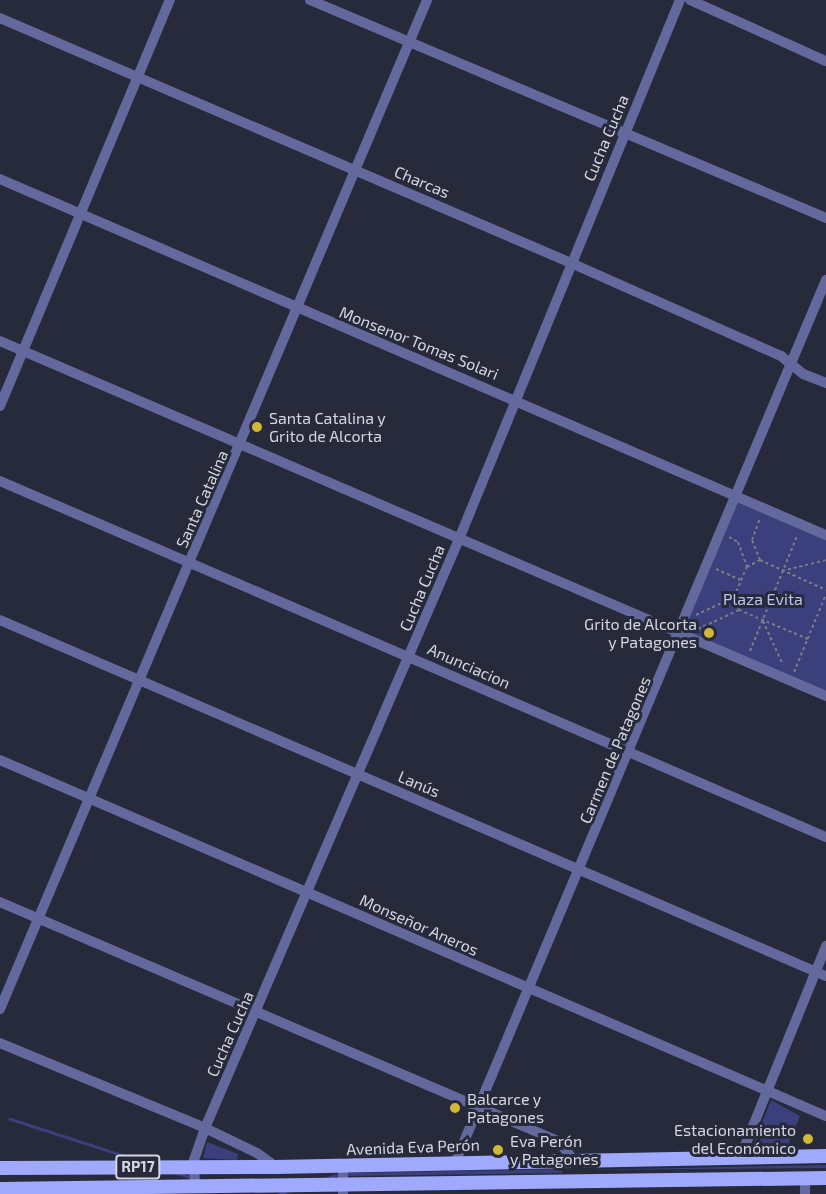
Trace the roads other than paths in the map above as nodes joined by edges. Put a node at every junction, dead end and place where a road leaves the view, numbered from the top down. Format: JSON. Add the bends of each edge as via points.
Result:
{"nodes":[{"id":1,"x":170,"y":0,"type":"edge"},
{"id":2,"x":310,"y":0,"type":"edge"},
{"id":3,"x":427,"y":0,"type":"edge"},
{"id":4,"x":680,"y":0,"type":"edge"},
{"id":5,"x":690,"y":0,"type":"edge"},
{"id":6,"x":0,"y":18,"type":"edge"},
{"id":7,"x":409,"y":42,"type":"junction"},
{"id":8,"x":826,"y":61,"type":"edge"},
{"id":9,"x":136,"y":75,"type":"junction"},
{"id":10,"x":625,"y":133,"type":"junction"},
{"id":11,"x":354,"y":169,"type":"junction"},
{"id":12,"x":0,"y":179,"type":"edge"},
{"id":13,"x":81,"y":212,"type":"junction"},
{"id":14,"x":826,"y":218,"type":"edge"},
{"id":15,"x":571,"y":263,"type":"junction"},
{"id":16,"x":826,"y":280,"type":"edge"},
{"id":17,"x":296,"y":308,"type":"junction"},
{"id":18,"x":0,"y":341,"type":"edge"},
{"id":19,"x":23,"y":351,"type":"junction"},
{"id":20,"x":790,"y":364,"type":"junction"},
{"id":21,"x":826,"y":383,"type":"edge"},
{"id":22,"x":516,"y":399,"type":"junction"},
{"id":23,"x":0,"y":406,"type":"edge"},
{"id":24,"x":242,"y":444,"type":"junction"},
{"id":25,"x":0,"y":481,"type":"edge"},
{"id":26,"x":738,"y":496,"type":"junction"},
{"id":27,"x":826,"y":535,"type":"edge"},
{"id":28,"x":459,"y":539,"type":"junction"},
{"id":29,"x":190,"y":562,"type":"junction"},
{"id":30,"x":0,"y":620,"type":"edge"},
{"id":31,"x":682,"y":635,"type":"junction"},
{"id":32,"x":409,"y":657,"type":"junction"},
{"id":33,"x":141,"y":680,"type":"junction"},
{"id":34,"x":826,"y":696,"type":"edge"},
{"id":35,"x":628,"y":752,"type":"junction"},
{"id":36,"x":0,"y":760,"type":"edge"},
{"id":37,"x":358,"y":775,"type":"junction"},
{"id":38,"x":89,"y":798,"type":"junction"},
{"id":39,"x":826,"y":837,"type":"edge"},
{"id":40,"x":581,"y":870,"type":"junction"},
{"id":41,"x":309,"y":893,"type":"junction"},
{"id":42,"x":0,"y":902,"type":"edge"},
{"id":43,"x":40,"y":919,"type":"junction"},
{"id":44,"x":826,"y":946,"type":"edge"},
{"id":45,"x":815,"y":971,"type":"junction"},
{"id":46,"x":826,"y":976,"type":"edge"},
{"id":47,"x":530,"y":989,"type":"junction"},
{"id":48,"x":0,"y":1009,"type":"edge"},
{"id":49,"x":256,"y":1013,"type":"junction"},
{"id":50,"x":0,"y":1043,"type":"edge"},
{"id":51,"x":767,"y":1091,"type":"junction"},
{"id":52,"x":480,"y":1108,"type":"junction"},
{"id":53,"x":826,"y":1116,"type":"edge"},
{"id":54,"x":205,"y":1128,"type":"junction"},
{"id":55,"x":826,"y":1156,"type":"edge"},
{"id":56,"x":740,"y":1158,"type":"junction"},
{"id":57,"x":573,"y":1159,"type":"junction"},
{"id":58,"x":456,"y":1163,"type":"junction"},
{"id":59,"x":343,"y":1166,"type":"junction"},
{"id":60,"x":194,"y":1167,"type":"junction"},
{"id":61,"x":276,"y":1167,"type":"junction"},
{"id":62,"x":0,"y":1168,"type":"edge"},
{"id":63,"x":826,"y":1178,"type":"edge"},
{"id":64,"x":805,"y":1179,"type":"junction"},
{"id":65,"x":195,"y":1186,"type":"junction"},
{"id":66,"x":574,"y":1187,"type":"edge"},
{"id":67,"x":0,"y":1189,"type":"edge"},
{"id":68,"x":343,"y":1189,"type":"edge"},
{"id":69,"x":109,"y":1191,"type":"edge"},
{"id":70,"x":805,"y":1194,"type":"edge"}],
"edges":[{"from":1,"to":9,"type":"street"},
{"from":2,"to":7,"type":"street"},
{"from":3,"to":7,"type":"street","name":"Santa Catalina"},
{"from":4,"to":10,"type":"street","name":"Cucha Cucha"},
{"from":5,"to":8,"type":"street"},
{"from":6,"to":9,"type":"street","name":"Charcas"},
{"from":7,"to":10,"type":"street"},
{"from":7,"to":11,"type":"street","name":"Santa Catalina"},
{"from":9,"to":11,"type":"street","name":"Charcas"},
{"from":9,"to":13,"type":"street"},
{"from":10,"to":14,"type":"street"},
{"from":10,"to":15,"type":"street","name":"Cucha Cucha"},
{"from":11,"to":15,"type":"street","name":"Charcas"},
{"from":11,"to":17,"type":"street","name":"Santa Catalina"},
{"from":12,"to":13,"type":"street","name":"Monsenor Tomas Solari"},
{"from":13,"to":17,"type":"street","name":"Monsenor Tomas Solari"},
{"from":13,"to":19,"type":"street"},
{"from":15,"to":20,"type":"street","name":"Charcas","via":[[781,356]]},
{"from":15,"to":22,"type":"street","name":"Cucha Cucha"},
{"from":16,"to":20,"type":"street","name":"Carmen de Patagones"},
{"from":17,"to":22,"type":"street","name":"Monsenor Tomas Solari"},
{"from":17,"to":24,"type":"street","name":"Santa Catalina"},
{"from":18,"to":19,"type":"street"},
{"from":19,"to":23,"type":"street"},
{"from":19,"to":24,"type":"street"},
{"from":20,"to":21,"type":"street","name":"Charcas"},
{"from":20,"to":26,"type":"street","name":"Carmen de Patagones"},
{"from":22,"to":26,"type":"street","name":"Monsenor Tomas Solari"},
{"from":22,"to":28,"type":"street","name":"Cucha Cucha"},
{"from":24,"to":28,"type":"street"},
{"from":24,"to":29,"type":"street","name":"Santa Catalina"},
{"from":25,"to":29,"type":"street","name":"Anunciacion"},
{"from":26,"to":27,"type":"street","name":"Monsenor Tomas Solari"},
{"from":26,"to":31,"type":"street","name":"Carmen de Patagones"},
{"from":28,"to":31,"type":"street"},
{"from":28,"to":32,"type":"street","name":"Cucha Cucha"},
{"from":29,"to":32,"type":"street","name":"Anunciacion"},
{"from":29,"to":33,"type":"street","name":"Santa Catalina"},
{"from":30,"to":33,"type":"street","name":"Lanús"},
{"from":31,"to":34,"type":"street"},
{"from":31,"to":35,"type":"street","name":"Carmen de Patagones"},
{"from":32,"to":35,"type":"street","name":"Anunciacion"},
{"from":32,"to":37,"type":"street","name":"Cucha Cucha"},
{"from":33,"to":37,"type":"street","name":"Lanús"},
{"from":33,"to":38,"type":"street","name":"Santa Catalina"},
{"from":35,"to":39,"type":"street","name":"Anunciacion"},
{"from":35,"to":40,"type":"street","name":"Carmen de Patagones"},
{"from":36,"to":38,"type":"street","name":"Monseñor Aneros"},
{"from":37,"to":40,"type":"street","name":"Lanús"},
{"from":37,"to":41,"type":"street","name":"Cucha Cucha"},
{"from":38,"to":41,"type":"street","name":"Monseñor Aneros"},
{"from":38,"to":43,"type":"street","name":"Santa Catalina"},
{"from":40,"to":45,"type":"street","name":"Lanús"},
{"from":40,"to":47,"type":"street","name":"Carmen de Patagones"},
{"from":41,"to":47,"type":"street","name":"Monseñor Aneros"},
{"from":41,"to":49,"type":"street","name":"Cucha Cucha"},
{"from":42,"to":43,"type":"street"},
{"from":43,"to":48,"type":"street","name":"Santa Catalina"},
{"from":43,"to":49,"type":"street"},
{"from":44,"to":45,"type":"street"},
{"from":45,"to":46,"type":"street","name":"Lanús"},
{"from":45,"to":51,"type":"street"},
{"from":47,"to":51,"type":"street","name":"Monseñor Aneros"},
{"from":47,"to":52,"type":"street","name":"Carmen de Patagones"},
{"from":49,"to":52,"type":"street"},
{"from":49,"to":54,"type":"street","name":"Cucha Cucha"},
{"from":50,"to":54,"type":"street"},
{"from":51,"to":53,"type":"street","name":"Monseñor Aneros"},
{"from":51,"to":56,"type":"street"},
{"from":52,"to":57,"type":"street","via":[[558,1141]]},
{"from":52,"to":58,"type":"street","name":"Carmen de Patagones"},
{"from":54,"to":60,"type":"street","name":"Cucha Cucha"},
{"from":54,"to":61,"type":"street","via":[[257,1153]]},
{"from":55,"to":56,"type":"main road","name":"Avenida Eva Perón","number":"RP17"},
{"from":56,"to":57,"type":"main road","name":"Avenida Eva Perón","number":"RP17"},
{"from":57,"to":58,"type":"main road","name":"Avenida Eva Perón","number":"RP17"},
{"from":58,"to":59,"type":"main road","name":"Avenida Eva Perón","number":"RP17"},
{"from":59,"to":61,"type":"main road","name":"Avenida Eva Perón","number":"RP17"},
{"from":59,"to":68,"type":"street"},
{"from":60,"to":61,"type":"main road","name":"Avenida Eva Perón","number":"RP17"},
{"from":60,"to":62,"type":"main road","name":"Avenida Eva Perón","number":"RP17"},
{"from":60,"to":65,"type":"street","name":"Cucha Cucha"},
{"from":63,"to":64,"type":"main road","number":"RP17"},
{"from":64,"to":66,"type":"main road","number":"RP17"},
{"from":64,"to":70,"type":"street"},
{"from":65,"to":68,"type":"main road","number":"RP17"},
{"from":65,"to":69,"type":"main road","number":"RP17"},
{"from":66,"to":68,"type":"main road","number":"RP17"},
{"from":67,"to":69,"type":"main road","number":"RP17"}]}
